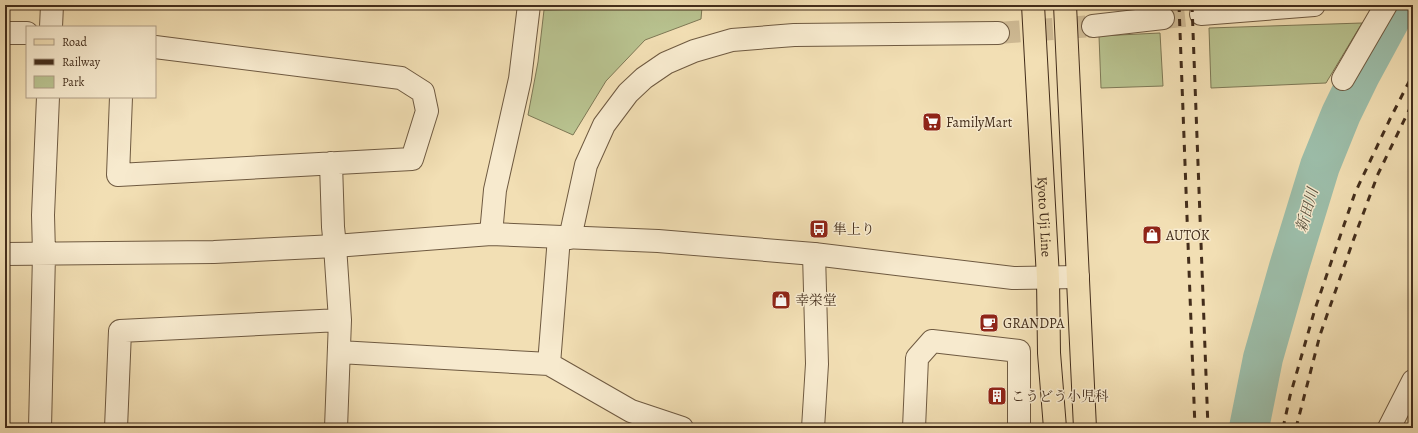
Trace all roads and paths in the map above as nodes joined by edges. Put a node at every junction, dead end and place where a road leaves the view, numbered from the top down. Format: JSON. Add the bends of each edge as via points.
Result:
{"nodes":[{"id":1,"x":52,"y":5,"type":"edge"},
{"id":2,"x":1032,"y":5,"type":"edge"},
{"id":3,"x":1065,"y":5,"type":"edge"},
{"id":4,"x":1314,"y":5,"type":"edge"},
{"id":5,"x":1386,"y":5,"type":"edge"},
{"id":6,"x":529,"y":11,"type":"edge"},
{"id":7,"x":1200,"y":14,"type":"tunnel mouth"},
{"id":8,"x":1163,"y":18,"type":"tunnel mouth"},
{"id":9,"x":51,"y":26,"type":"edge"},
{"id":10,"x":1093,"y":26,"type":"tunnel mouth"},
{"id":11,"x":5,"y":33,"type":"edge"},
{"id":12,"x":26,"y":33,"type":"edge"},
{"id":13,"x":998,"y":33,"type":"tunnel mouth"},
{"id":14,"x":156,"y":47,"type":"edge"},
{"id":15,"x":1343,"y":80,"type":"dead end"},
{"id":16,"x":48,"y":98,"type":"edge"},
{"id":17,"x":121,"y":98,"type":"edge"},
{"id":18,"x":331,"y":163,"type":"junction"},
{"id":19,"x":491,"y":234,"type":"junction"},
{"id":20,"x":564,"y":237,"type":"junction"},
{"id":21,"x":335,"y":246,"type":"junction"},
{"id":22,"x":5,"y":254,"type":"edge"},
{"id":23,"x":44,"y":254,"type":"junction"},
{"id":24,"x":814,"y":254,"type":"junction"},
{"id":25,"x":1078,"y":277,"type":"junction"},
{"id":26,"x":1048,"y":278,"type":"junction"},
{"id":27,"x":340,"y":320,"type":"junction"},
{"id":28,"x":338,"y":352,"type":"junction"},
{"id":29,"x":550,"y":364,"type":"junction"},
{"id":30,"x":1413,"y":382,"type":"edge"},
{"id":31,"x":40,"y":428,"type":"edge"},
{"id":32,"x":116,"y":428,"type":"edge"},
{"id":33,"x":336,"y":428,"type":"edge"},
{"id":34,"x":682,"y":428,"type":"edge"},
{"id":35,"x":813,"y":428,"type":"edge"},
{"id":36,"x":914,"y":428,"type":"edge"},
{"id":37,"x":1019,"y":428,"type":"edge"},
{"id":38,"x":1055,"y":428,"type":"edge"},
{"id":39,"x":1085,"y":428,"type":"edge"},
{"id":40,"x":1389,"y":428,"type":"edge"}],
"edges":[{"from":1,"to":9,"type":"street"},
{"from":2,"to":26,"type":"main road","name":"Kyoto Uji Line"},
{"from":3,"to":25,"type":"main road"},
{"from":4,"to":7,"type":"street"},
{"from":5,"to":15,"type":"street"},
{"from":6,"to":19,"type":"street","via":[[520,79],[495,190]]},
{"from":8,"to":10,"type":"street"},
{"from":11,"to":12,"type":"street"},
{"from":13,"to":20,"type":"street","via":[[794,35],[732,40],[694,51],[666,64],[644,78],[628,93],[604,125],[586,165]]},
{"from":14,"to":18,"type":"street","via":[[401,78],[423,92],[427,111],[412,159]]},
{"from":16,"to":23,"type":"street"},
{"from":17,"to":18,"type":"street","via":[[118,175]]},
{"from":18,"to":21,"type":"street","via":[[332,227]]},
{"from":19,"to":20,"type":"street"},
{"from":19,"to":21,"type":"street"},
{"from":20,"to":24,"type":"street","via":[[658,241]]},
{"from":20,"to":29,"type":"street"},
{"from":21,"to":23,"type":"street","via":[[214,252]]},
{"from":21,"to":27,"type":"street"},
{"from":22,"to":23,"type":"street"},
{"from":23,"to":31,"type":"street"},
{"from":24,"to":26,"type":"street","via":[[1013,278]]},
{"from":24,"to":35,"type":"street","via":[[817,364]]},
{"from":25,"to":26,"type":"street"},
{"from":25,"to":39,"type":"main road"},
{"from":26,"to":38,"type":"main road","name":"Kyoto Uji Line","via":[[1049,353]]},
{"from":27,"to":28,"type":"street"},
{"from":27,"to":32,"type":"street","via":[[120,331]]},
{"from":28,"to":29,"type":"street"},
{"from":28,"to":33,"type":"street"},
{"from":29,"to":34,"type":"street","via":[[631,411]]},
{"from":30,"to":40,"type":"street"},
{"from":36,"to":37,"type":"street","via":[[917,358],[932,341],[1019,351]]}]}
